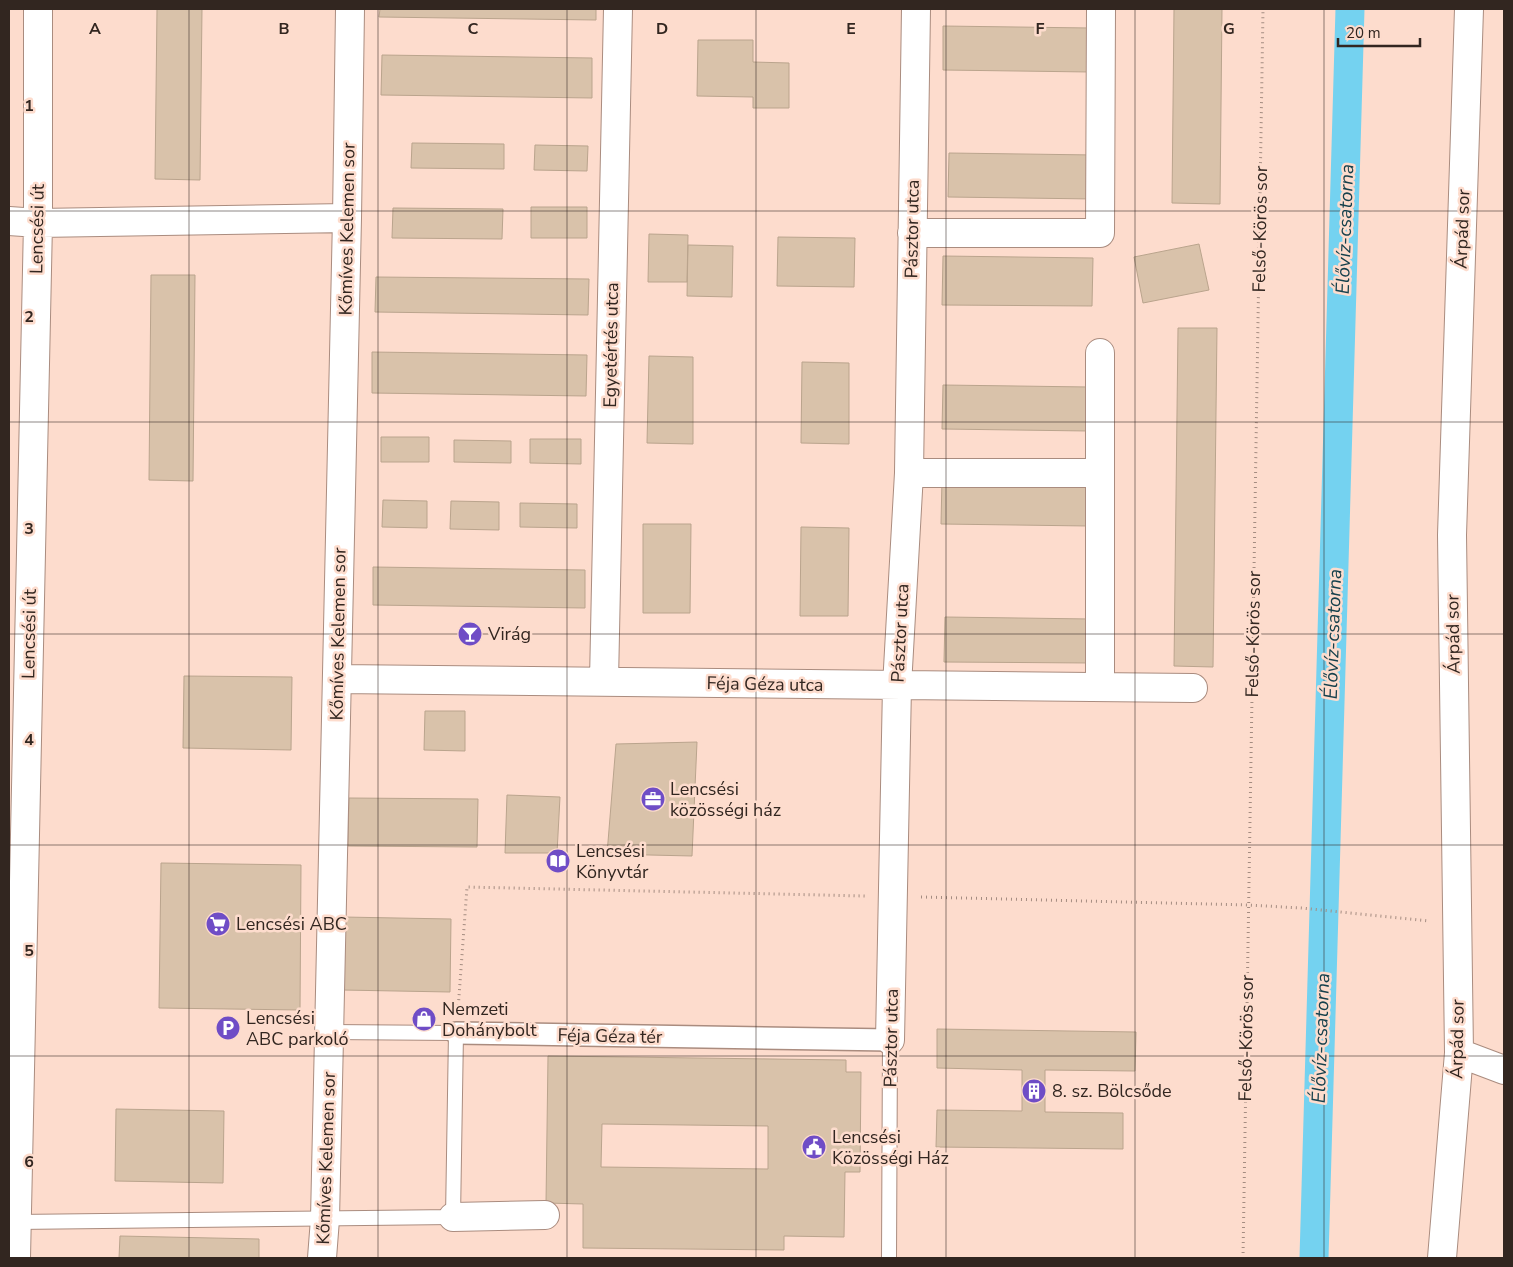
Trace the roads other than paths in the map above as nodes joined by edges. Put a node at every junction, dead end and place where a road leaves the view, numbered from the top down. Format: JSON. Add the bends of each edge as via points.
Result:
{"nodes":[{"id":1,"x":38,"y":9,"type":"edge"},
{"id":2,"x":350,"y":9,"type":"edge"},
{"id":3,"x":618,"y":9,"type":"edge"},
{"id":4,"x":916,"y":9,"type":"edge"},
{"id":5,"x":1101,"y":9,"type":"edge"},
{"id":6,"x":1470,"y":9,"type":"edge"},
{"id":7,"x":347,"y":218,"type":"junction"},
{"id":8,"x":9,"y":221,"type":"edge"},
{"id":9,"x":38,"y":223,"type":"junction"},
{"id":10,"x":912,"y":233,"type":"junction"},
{"id":11,"x":1100,"y":353,"type":"dead end"},
{"id":12,"x":909,"y":473,"type":"junction"},
{"id":13,"x":1100,"y":473,"type":"junction"},
{"id":14,"x":20,"y":509,"type":"edge"},
{"id":15,"x":337,"y":678,"type":"junction"},
{"id":16,"x":604,"y":682,"type":"junction"},
{"id":17,"x":897,"y":686,"type":"junction"},
{"id":18,"x":1100,"y":688,"type":"junction"},
{"id":19,"x":1193,"y":688,"type":"dead end"},
{"id":20,"x":329,"y":1032,"type":"junction"},
{"id":21,"x":456,"y":1033,"type":"junction"},
{"id":22,"x":890,"y":1040,"type":"junction"},
{"id":23,"x":1459,"y":1053,"type":"junction"},
{"id":24,"x":1504,"y":1070,"type":"edge"},
{"id":25,"x":545,"y":1215,"type":"dead end"},
{"id":26,"x":453,"y":1217,"type":"junction"},
{"id":27,"x":325,"y":1219,"type":"junction"},
{"id":28,"x":12,"y":1220,"type":"edge"},
{"id":29,"x":16,"y":1258,"type":"edge"},
{"id":30,"x":322,"y":1258,"type":"edge"},
{"id":31,"x":889,"y":1258,"type":"edge"},
{"id":32,"x":1442,"y":1258,"type":"edge"}],
"edges":[{"from":1,"to":9,"type":"street","name":"Lencsési út"},
{"from":2,"to":7,"type":"street","name":"Kőmíves Kelemen sor"},
{"from":3,"to":16,"type":"street","name":"Egyetértés utca"},
{"from":4,"to":10,"type":"street","name":"Pásztor utca"},
{"from":5,"to":10,"type":"street","via":[[1100,233]]},
{"from":6,"to":23,"type":"street","name":"Árpád sor","via":[[1452,535]]},
{"from":7,"to":9,"type":"street"},
{"from":7,"to":15,"type":"street","name":"Kőmíves Kelemen sor"},
{"from":8,"to":9,"type":"street"},
{"from":9,"to":14,"type":"street","name":"Lencsési út"},
{"from":10,"to":12,"type":"street","name":"Pásztor utca"},
{"from":11,"to":13,"type":"street"},
{"from":12,"to":13,"type":"street"},
{"from":12,"to":17,"type":"street","name":"Pásztor utca"},
{"from":13,"to":18,"type":"street"},
{"from":14,"to":28,"type":"street","name":"Lencsési út"},
{"from":15,"to":16,"type":"street","name":"Féja Géza utca"},
{"from":15,"to":20,"type":"street","name":"Kőmíves Kelemen sor"},
{"from":16,"to":17,"type":"street","name":"Féja Géza utca"},
{"from":17,"to":18,"type":"street","name":"Féja Géza utca"},
{"from":17,"to":22,"type":"street","name":"Pásztor utca"},
{"from":18,"to":19,"type":"street","name":"Féja Géza utca"},
{"from":20,"to":21,"type":"lane","name":"Féja Géza tér"},
{"from":20,"to":27,"type":"street","name":"Kőmíves Kelemen sor"},
{"from":21,"to":22,"type":"street","name":"Féja Géza tér"},
{"from":21,"to":26,"type":"lane"},
{"from":22,"to":31,"type":"lane","name":"Pásztor utca"},
{"from":23,"to":24,"type":"street"},
{"from":23,"to":32,"type":"street","name":"Árpád sor"},
{"from":25,"to":26,"type":"street"},
{"from":26,"to":27,"type":"lane"},
{"from":27,"to":28,"type":"lane"},
{"from":27,"to":30,"type":"street","name":"Kőmíves Kelemen sor"},
{"from":28,"to":29,"type":"street","name":"Lencsési út"}]}
